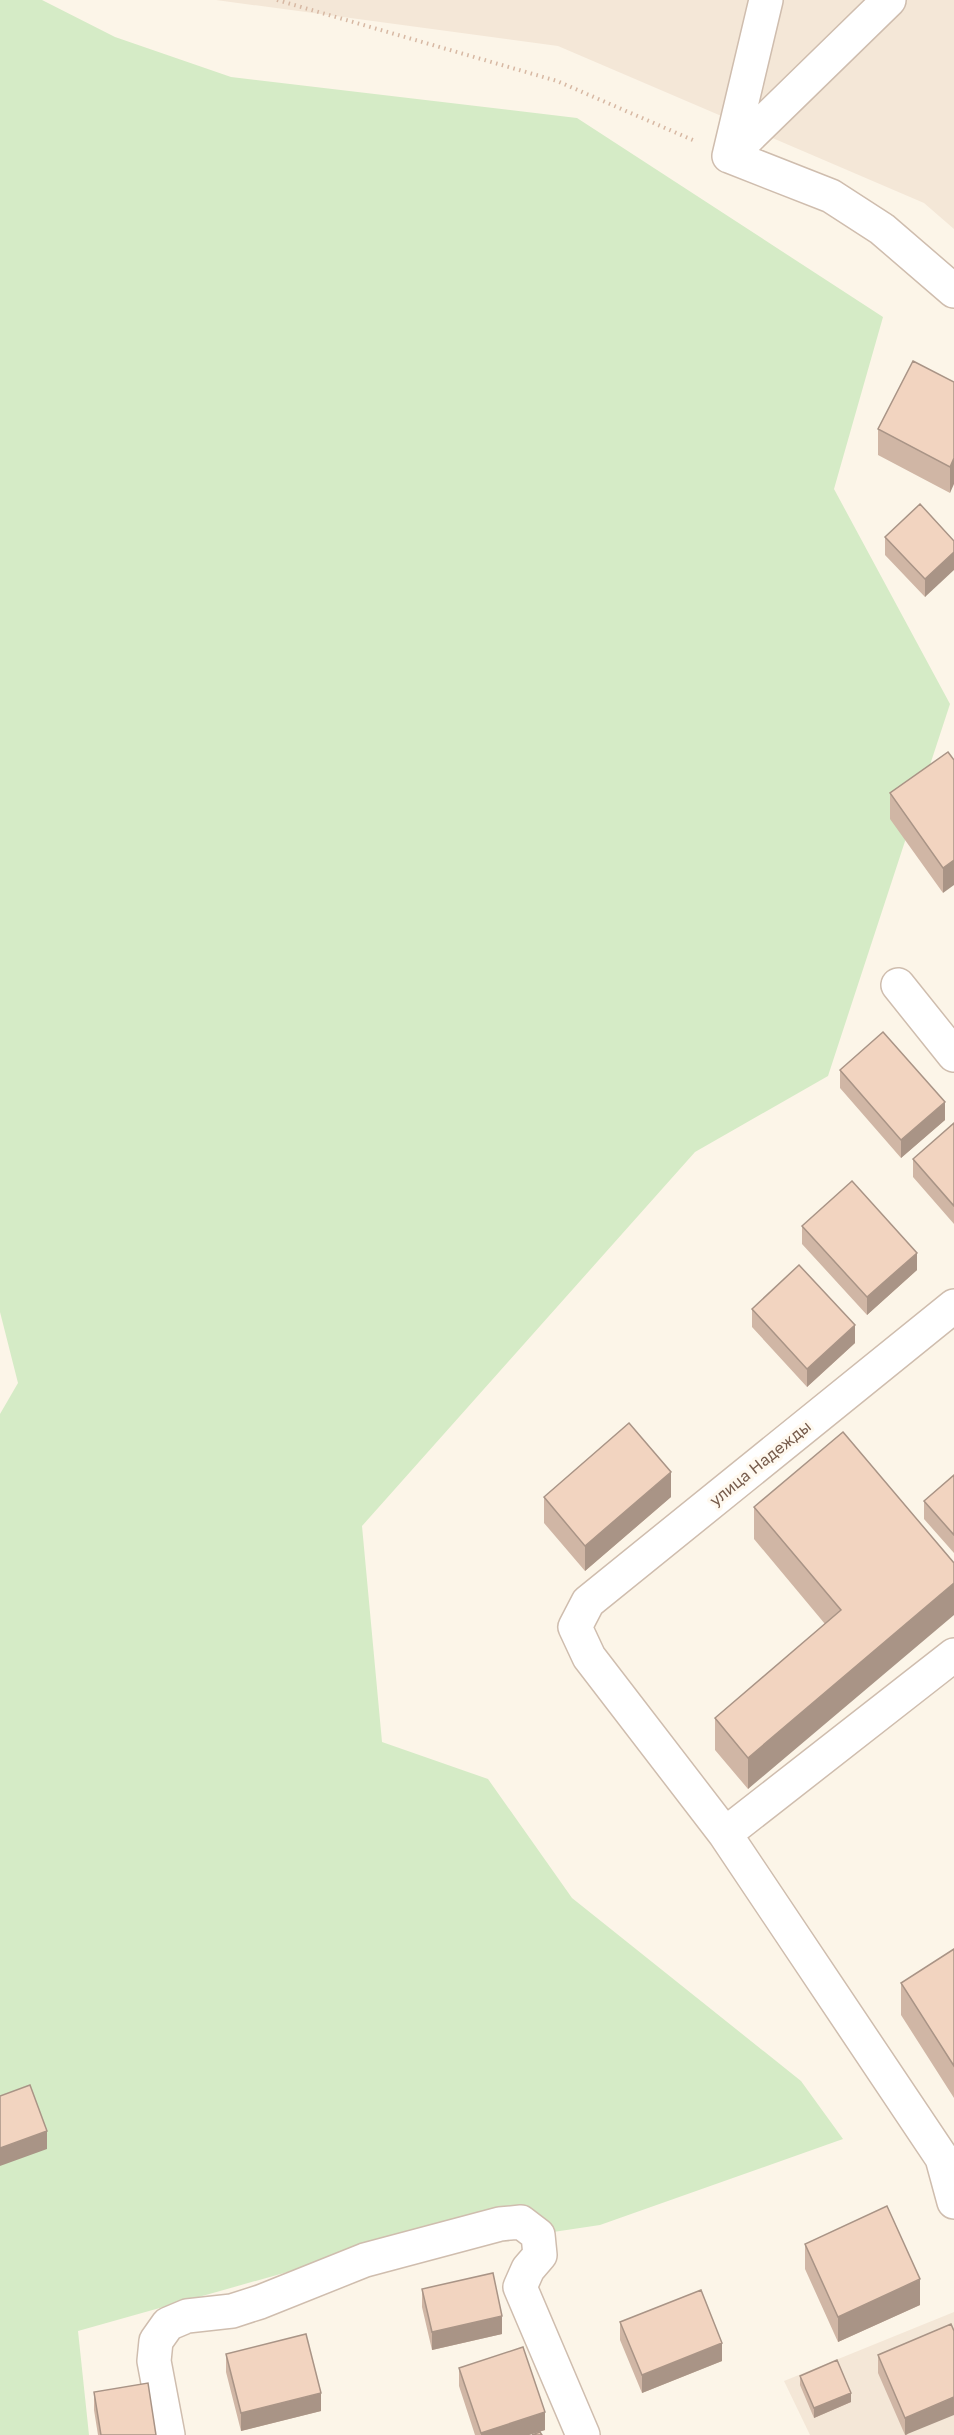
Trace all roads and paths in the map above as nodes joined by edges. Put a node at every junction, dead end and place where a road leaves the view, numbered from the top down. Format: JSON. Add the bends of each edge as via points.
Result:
{"nodes":[{"id":1,"x":278,"y":0,"type":"edge"},
{"id":2,"x":766,"y":0,"type":"edge"},
{"id":3,"x":889,"y":0,"type":"edge"},
{"id":4,"x":729,"y":156,"type":"junction"},
{"id":5,"x":954,"y":291,"type":"edge"},
{"id":6,"x":898,"y":985,"type":"dead end"},
{"id":7,"x":954,"y":1055,"type":"edge"},
{"id":8,"x":954,"y":1306,"type":"edge"},
{"id":9,"x":954,"y":1655,"type":"edge"},
{"id":10,"x":725,"y":1834,"type":"junction"},
{"id":11,"x":948,"y":2156,"type":"edge"},
{"id":12,"x":954,"y":2202,"type":"edge"},
{"id":13,"x":168,"y":2435,"type":"edge"},
{"id":14,"x":583,"y":2435,"type":"edge"}],
"edges":[{"from":1,"to":4,"type":"path","via":[[557,81]]},
{"from":2,"to":4,"type":"street"},
{"from":3,"to":4,"type":"street"},
{"from":4,"to":5,"type":"street","via":[[831,196],[882,229]]},
{"from":6,"to":7,"type":"street"},
{"from":8,"to":10,"type":"street","name":"улица Надежды","via":[[588,1602],[575,1627],[589,1656]]},
{"from":9,"to":10,"type":"street"},
{"from":10,"to":11,"type":"street"},
{"from":11,"to":12,"type":"street"},
{"from":13,"to":14,"type":"street","via":[[154,2361],[156,2341],[168,2324],[187,2316],[251,2305],[365,2260],[500,2224],[521,2222],[538,2235],[540,2255],[520,2287]]}]}
